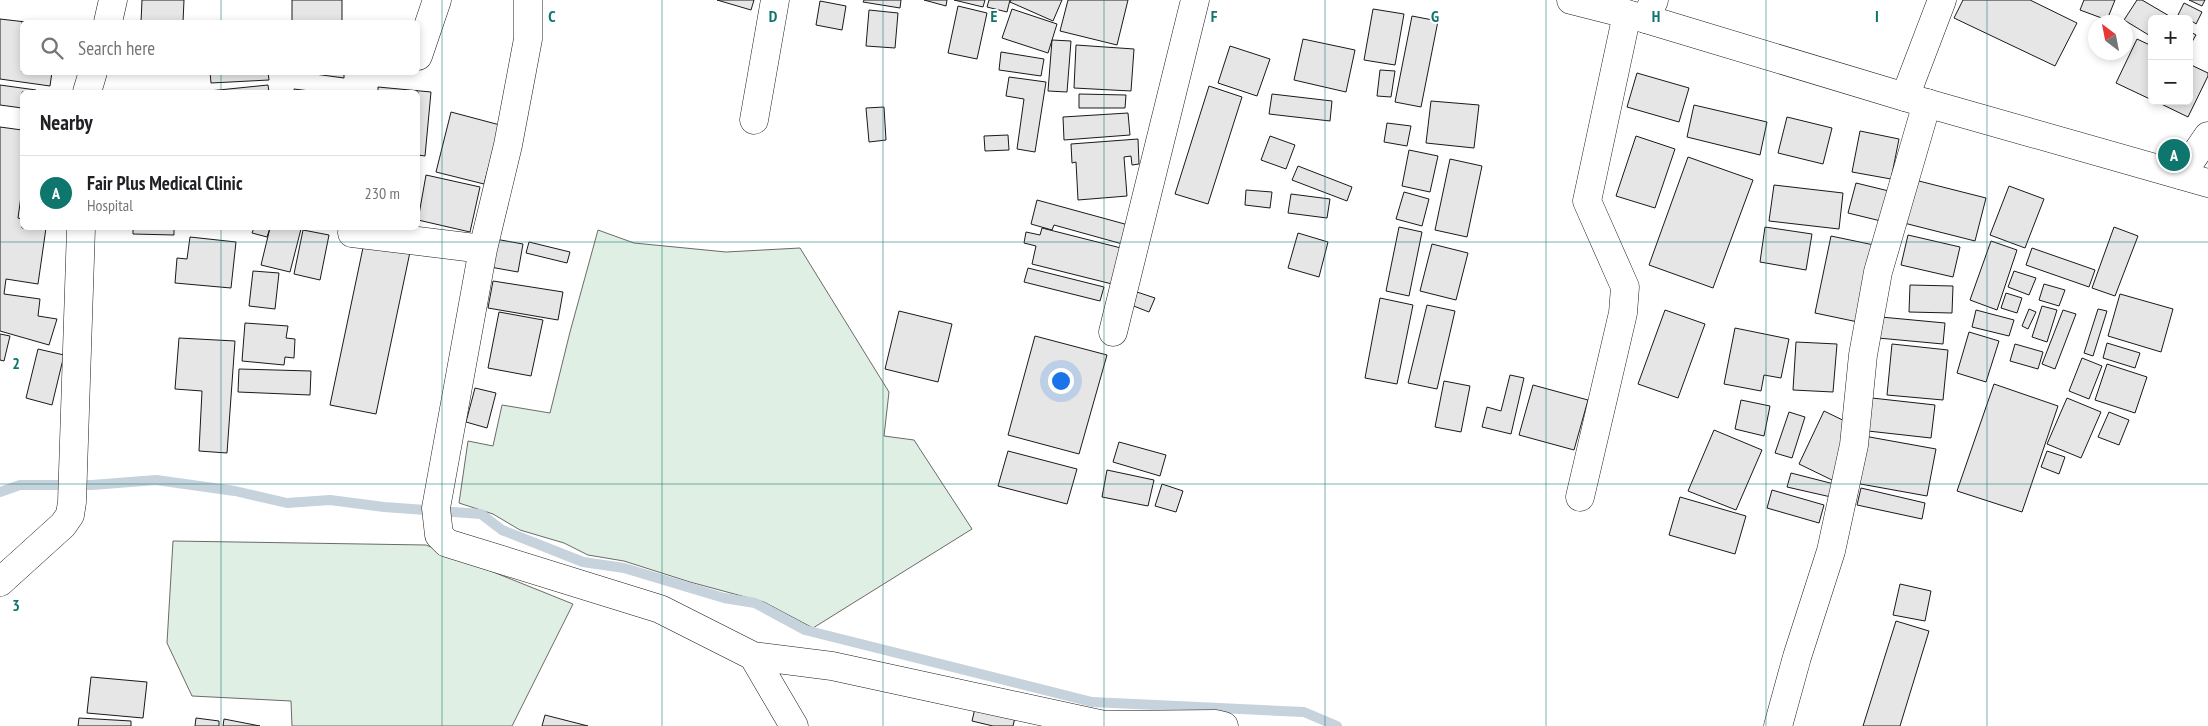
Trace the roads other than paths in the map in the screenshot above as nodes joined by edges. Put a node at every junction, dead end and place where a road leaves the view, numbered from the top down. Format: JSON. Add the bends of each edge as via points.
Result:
{"nodes":[{"id":1,"x":113,"y":0,"type":"edge"},
{"id":2,"x":437,"y":0,"type":"edge"},
{"id":3,"x":528,"y":0,"type":"edge"},
{"id":4,"x":775,"y":0,"type":"edge"},
{"id":5,"x":1195,"y":0,"type":"edge"},
{"id":6,"x":1571,"y":0,"type":"edge"},
{"id":7,"x":1942,"y":0,"type":"edge"},
{"id":8,"x":1642,"y":11,"type":"edge"},
{"id":9,"x":108,"y":20,"type":"edge"},
{"id":10,"x":420,"y":50,"type":"edge"},
{"id":11,"x":92,"y":75,"type":"edge"},
{"id":12,"x":88,"y":90,"type":"edge"},
{"id":13,"x":1916,"y":100,"type":"junction"},
{"id":14,"x":754,"y":120,"type":"dead end"},
{"id":15,"x":2208,"y":136,"type":"edge"},
{"id":16,"x":2181,"y":175,"type":"junction"},
{"id":17,"x":2208,"y":183,"type":"edge"},
{"id":18,"x":81,"y":230,"type":"edge"},
{"id":19,"x":352,"y":233,"type":"dead end"},
{"id":20,"x":483,"y":249,"type":"junction"},
{"id":21,"x":1113,"y":332,"type":"dead end"},
{"id":22,"x":1580,"y":497,"type":"dead end"},
{"id":23,"x":0,"y":582,"type":"edge"},
{"id":24,"x":753,"y":656,"type":"junction"},
{"id":25,"x":794,"y":726,"type":"edge"},
{"id":26,"x":1224,"y":726,"type":"edge"},
{"id":27,"x":1778,"y":726,"type":"edge"}],
"edges":[{"from":1,"to":9,"type":"street"},
{"from":2,"to":10,"type":"street"},
{"from":3,"to":20,"type":"street","via":[[528,39],[508,145]]},
{"from":4,"to":14,"type":"street"},
{"from":5,"to":21,"type":"street"},
{"from":6,"to":8,"type":"street"},
{"from":7,"to":13,"type":"street"},
{"from":8,"to":13,"type":"street"},
{"from":8,"to":22,"type":"street","via":[[1587,201],[1625,287],[1623,313]]},
{"from":11,"to":12,"type":"street"},
{"from":13,"to":16,"type":"street"},
{"from":13,"to":27,"type":"street","via":[[1878,272],[1863,355],[1854,445],[1831,551]]},
{"from":15,"to":16,"type":"street"},
{"from":16,"to":17,"type":"street"},
{"from":18,"to":23,"type":"street","via":[[70,515]]},
{"from":19,"to":20,"type":"street"},
{"from":20,"to":24,"type":"street","via":[[436,508],[439,535],[447,543],[660,609]]},
{"from":24,"to":25,"type":"street"},
{"from":24,"to":26,"type":"street","via":[[832,666],[1104,725]]}]}
